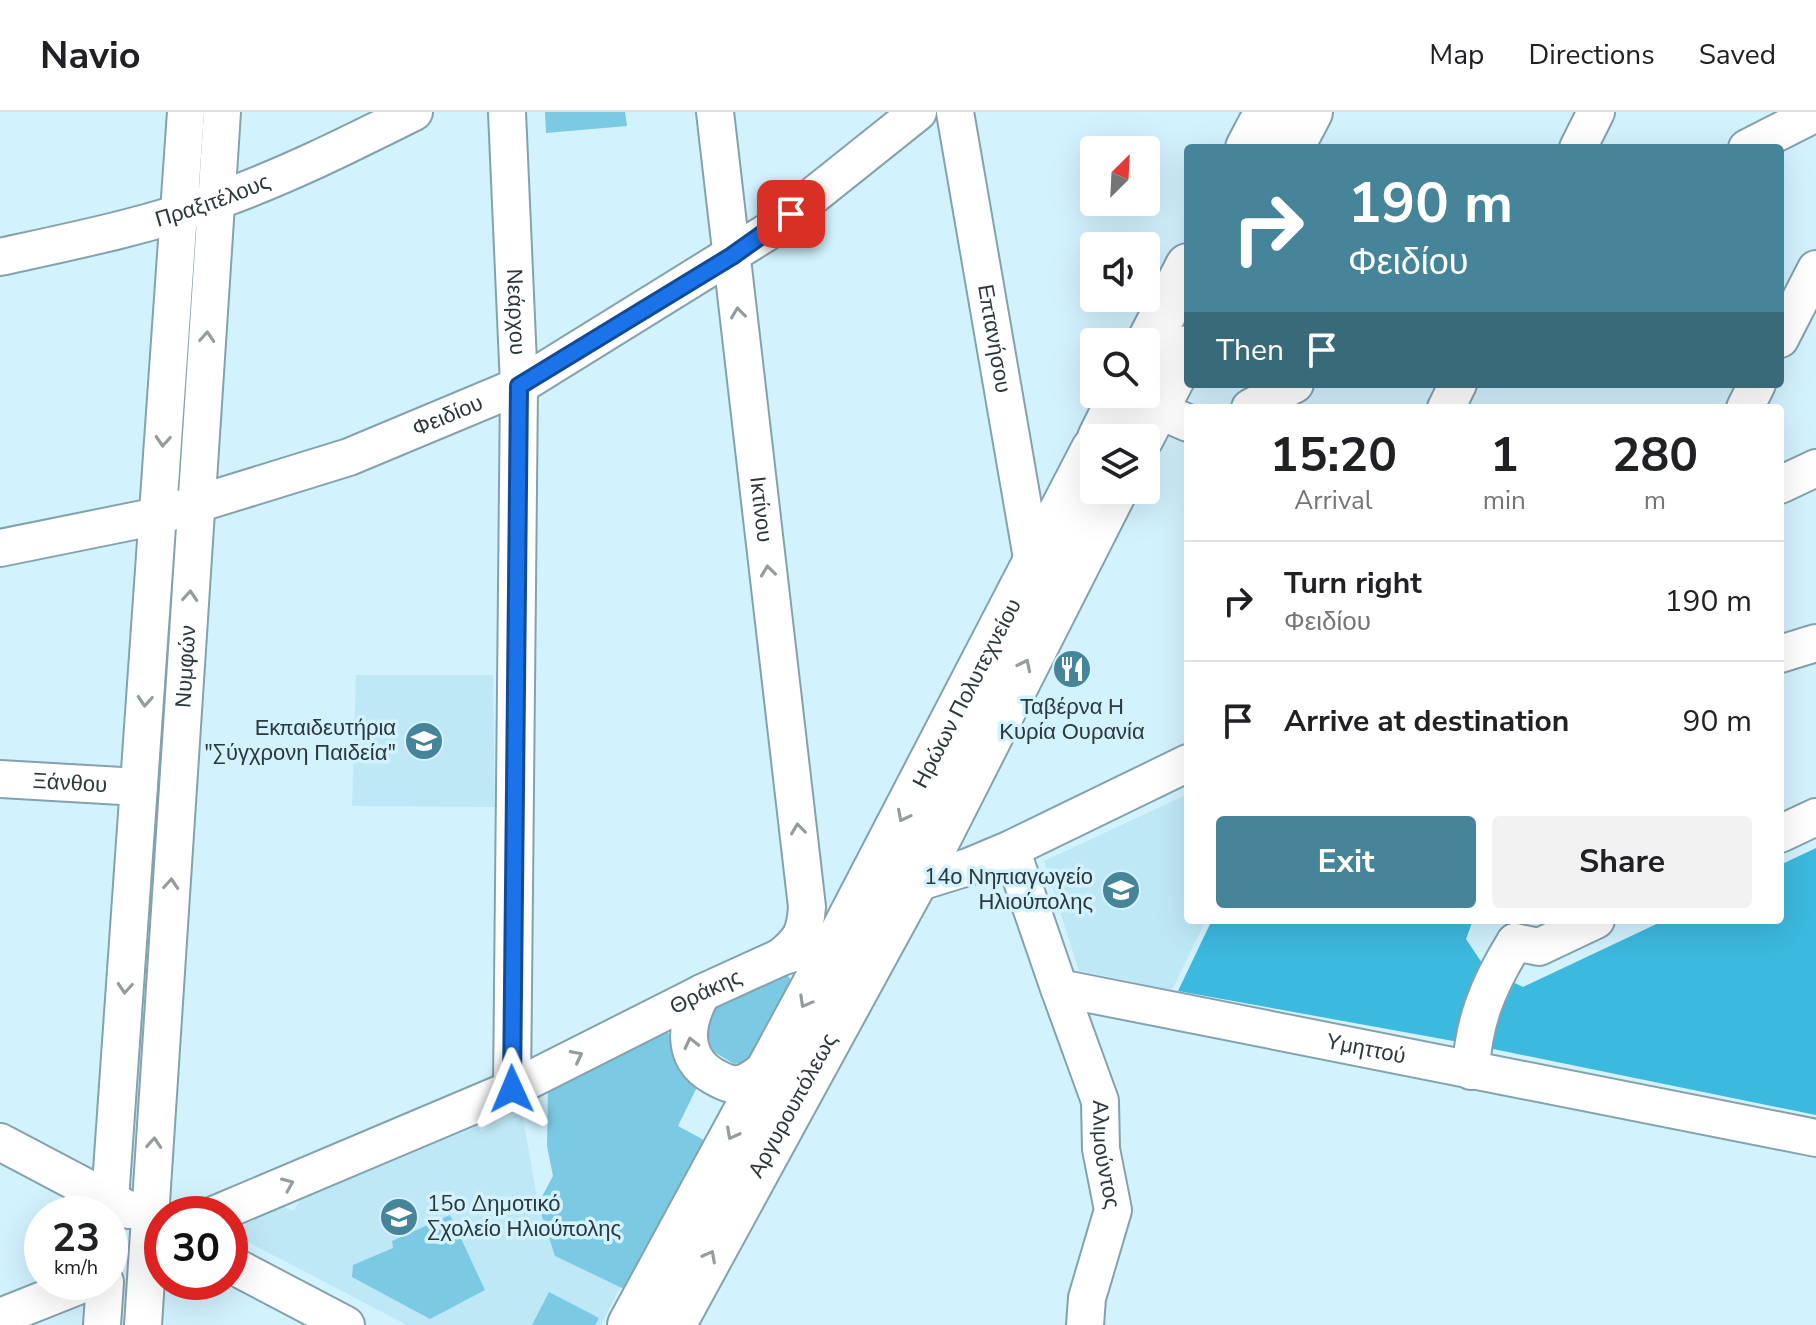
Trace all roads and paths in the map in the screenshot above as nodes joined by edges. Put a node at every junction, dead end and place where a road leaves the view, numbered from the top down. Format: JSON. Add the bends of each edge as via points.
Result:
{"nodes":[{"id":1,"x":186,"y":112,"type":"edge"},
{"id":2,"x":222,"y":112,"type":"edge"},
{"id":3,"x":414,"y":112,"type":"edge"},
{"id":4,"x":507,"y":112,"type":"edge"},
{"id":5,"x":715,"y":112,"type":"edge"},
{"id":6,"x":918,"y":112,"type":"edge"},
{"id":7,"x":955,"y":112,"type":"edge"},
{"id":8,"x":1267,"y":112,"type":"edge"},
{"id":9,"x":1310,"y":112,"type":"edge"},
{"id":10,"x":1596,"y":112,"type":"edge"},
{"id":11,"x":1816,"y":113,"type":"edge"},
{"id":12,"x":1250,"y":144,"type":"edge"},
{"id":13,"x":1293,"y":144,"type":"edge"},
{"id":14,"x":1580,"y":144,"type":"edge"},
{"id":15,"x":1755,"y":144,"type":"edge"},
{"id":16,"x":216,"y":201,"type":"junction"},
{"id":17,"x":178,"y":213,"type":"junction"},
{"id":18,"x":732,"y":256,"type":"junction"},
{"id":19,"x":0,"y":257,"type":"edge"},
{"id":20,"x":1816,"y":269,"type":"edge"},
{"id":21,"x":1184,"y":274,"type":"edge"},
{"id":22,"x":1156,"y":328,"type":"edge"},
{"id":23,"x":1784,"y":331,"type":"edge"},
{"id":24,"x":1184,"y":356,"type":"edge"},
{"id":25,"x":519,"y":386,"type":"junction"},
{"id":26,"x":1288,"y":388,"type":"edge"},
{"id":27,"x":1258,"y":404,"type":"edge"},
{"id":28,"x":1152,"y":416,"type":"edge"},
{"id":29,"x":1133,"y":424,"type":"edge"},
{"id":30,"x":1816,"y":468,"type":"edge"},
{"id":31,"x":1080,"y":475,"type":"edge"},
{"id":32,"x":1784,"y":483,"type":"edge"},
{"id":33,"x":196,"y":503,"type":"junction"},
{"id":34,"x":1108,"y":504,"type":"edge"},
{"id":35,"x":158,"y":516,"type":"junction"},
{"id":36,"x":0,"y":548,"type":"edge"},
{"id":37,"x":1033,"y":564,"type":"junction"},
{"id":38,"x":1816,"y":643,"type":"edge"},
{"id":39,"x":1784,"y":653,"type":"edge"},
{"id":40,"x":1184,"y":765,"type":"edge"},
{"id":41,"x":0,"y":779,"type":"edge"},
{"id":42,"x":139,"y":787,"type":"junction"},
{"id":43,"x":1816,"y":817,"type":"edge"},
{"id":44,"x":1784,"y":832,"type":"edge"},
{"id":45,"x":1011,"y":849,"type":"junction"},
{"id":46,"x":913,"y":884,"type":"junction"},
{"id":47,"x":807,"y":907,"type":"junction"},
{"id":48,"x":1588,"y":924,"type":"edge"},
{"id":49,"x":1507,"y":931,"type":"edge"},
{"id":50,"x":840,"y":938,"type":"junction"},
{"id":51,"x":781,"y":957,"type":"junction"},
{"id":52,"x":1059,"y":988,"type":"junction"},
{"id":53,"x":854,"y":989,"type":"junction"},
{"id":54,"x":702,"y":993,"type":"junction"},
{"id":55,"x":769,"y":1066,"type":"junction"},
{"id":56,"x":1471,"y":1071,"type":"junction"},
{"id":57,"x":512,"y":1089,"type":"junction"},
{"id":58,"x":1816,"y":1138,"type":"edge"},
{"id":59,"x":0,"y":1142,"type":"edge"},
{"id":60,"x":91,"y":1196,"type":"edge"},
{"id":61,"x":110,"y":1196,"type":"edge"},
{"id":62,"x":157,"y":1196,"type":"edge"},
{"id":63,"x":248,"y":1200,"type":"edge"},
{"id":64,"x":248,"y":1273,"type":"edge"},
{"id":65,"x":43,"y":1300,"type":"edge"},
{"id":66,"x":104,"y":1300,"type":"edge"},
{"id":67,"x":145,"y":1300,"type":"edge"},
{"id":68,"x":0,"y":1317,"type":"edge"},
{"id":69,"x":102,"y":1325,"type":"edge"},
{"id":70,"x":143,"y":1325,"type":"edge"},
{"id":71,"x":346,"y":1325,"type":"edge"},
{"id":72,"x":630,"y":1325,"type":"edge"},
{"id":73,"x":673,"y":1325,"type":"edge"},
{"id":74,"x":1085,"y":1325,"type":"edge"}],
"edges":[{"from":1,"to":17,"type":"street","name":"Νυμφών"},
{"from":2,"to":16,"type":"street","name":"Νυμφών"},
{"from":3,"to":16,"type":"street","name":"Πραξιτέλους"},
{"from":4,"to":25,"type":"street","name":"Νεάρχου"},
{"from":5,"to":18,"type":"street","name":"Ικτίνου"},
{"from":6,"to":18,"type":"street","name":"Φειδίου"},
{"from":7,"to":37,"type":"street","name":"Επτανήσου"},
{"from":8,"to":12,"type":"main road"},
{"from":9,"to":13,"type":"main road"},
{"from":10,"to":14,"type":"street"},
{"from":11,"to":15,"type":"street"},
{"from":16,"to":17,"type":"street","name":"Πραξιτέλους"},
{"from":33,"to":16,"type":"street","name":"Νυμφών","one_way":true},
{"from":17,"to":19,"type":"street","name":"Πραξιτέλους"},
{"from":17,"to":35,"type":"street","name":"Νυμφών","one_way":true},
{"from":18,"to":25,"type":"street","name":"Φειδίου"},
{"from":47,"to":18,"type":"street","name":"Ικτίνου","one_way":true},
{"from":20,"to":23,"type":"street"},
{"from":21,"to":22,"type":"main road"},
{"from":24,"to":28,"type":"main road"},
{"from":25,"to":33,"type":"street","name":"Φειδίου","via":[[349,457]]},
{"from":25,"to":57,"type":"street","name":"Νεάρχου"},
{"from":26,"to":27,"type":"street"},
{"from":28,"to":29,"type":"main road"},
{"from":30,"to":32,"type":"street"},
{"from":31,"to":37,"type":"main road","name":"Ηρώων Πολυτεχνείου"},
{"from":33,"to":35,"type":"street","name":"Φειδίου"},
{"from":62,"to":33,"type":"street","name":"Νυμφών","one_way":true},
{"from":46,"to":34,"type":"main road","name":"Ηρώων Πολυτεχνείου","one_way":true},
{"from":35,"to":36,"type":"street","name":"Φειδίου"},
{"from":35,"to":42,"type":"street","name":"Νυμφών","one_way":true},
{"from":37,"to":50,"type":"main road","name":"Ηρώων Πολυτεχνείου","one_way":true},
{"from":38,"to":39,"type":"street"},
{"from":40,"to":45,"type":"street","name":"Θράκης"},
{"from":41,"to":42,"type":"street","name":"Ξάνθου"},
{"from":42,"to":61,"type":"street","name":"Νυμφών","one_way":true},
{"from":43,"to":44,"type":"street"},
{"from":45,"to":46,"type":"street","name":"Θράκης"},
{"from":45,"to":52,"type":"street"},
{"from":46,"to":50,"type":"street","name":"Θράκης"},
{"from":46,"to":53,"type":"main road","name":"Αργυρουπόλεως"},
{"from":47,"to":50,"type":"street","via":[[816,921]]},
{"from":47,"to":51,"type":"street","name":"Ικτίνου","via":[[799,942]]},
{"from":48,"to":49,"type":"street","via":[[1539,947]]},
{"from":49,"to":56,"type":"street","via":[[1477,1020]]},
{"from":50,"to":51,"type":"street","name":"Θράκης"},
{"from":50,"to":53,"type":"street","via":[[854,956]]},
{"from":50,"to":55,"type":"main road","name":"Αργυρουπόλεως","one_way":true},
{"from":51,"to":54,"type":"street","name":"Θράκης"},
{"from":52,"to":56,"type":"street","name":"Υμηττού"},
{"from":52,"to":74,"type":"street","name":"Αλιμούντος","via":[[1100,1101],[1101,1149],[1113,1210],[1087,1298]]},
{"from":73,"to":53,"type":"main road","name":"Αργυρουπόλεως","one_way":true},
{"from":55,"to":54,"type":"street","one_way":true,"via":[[735,1084],[701,1069],[687,1031]]},
{"from":57,"to":54,"type":"street","name":"Θράκης","one_way":true},
{"from":55,"to":72,"type":"main road","name":"Αργυρουπόλεως","one_way":true},
{"from":56,"to":58,"type":"street","name":"Υμηττού"},
{"from":63,"to":57,"type":"street","name":"Θράκης","one_way":true},
{"from":59,"to":60,"type":"street"},
{"from":64,"to":71,"type":"street"},
{"from":65,"to":68,"type":"street"},
{"from":66,"to":69,"type":"street"},
{"from":67,"to":70,"type":"street","name":"Νυμφών"}]}
